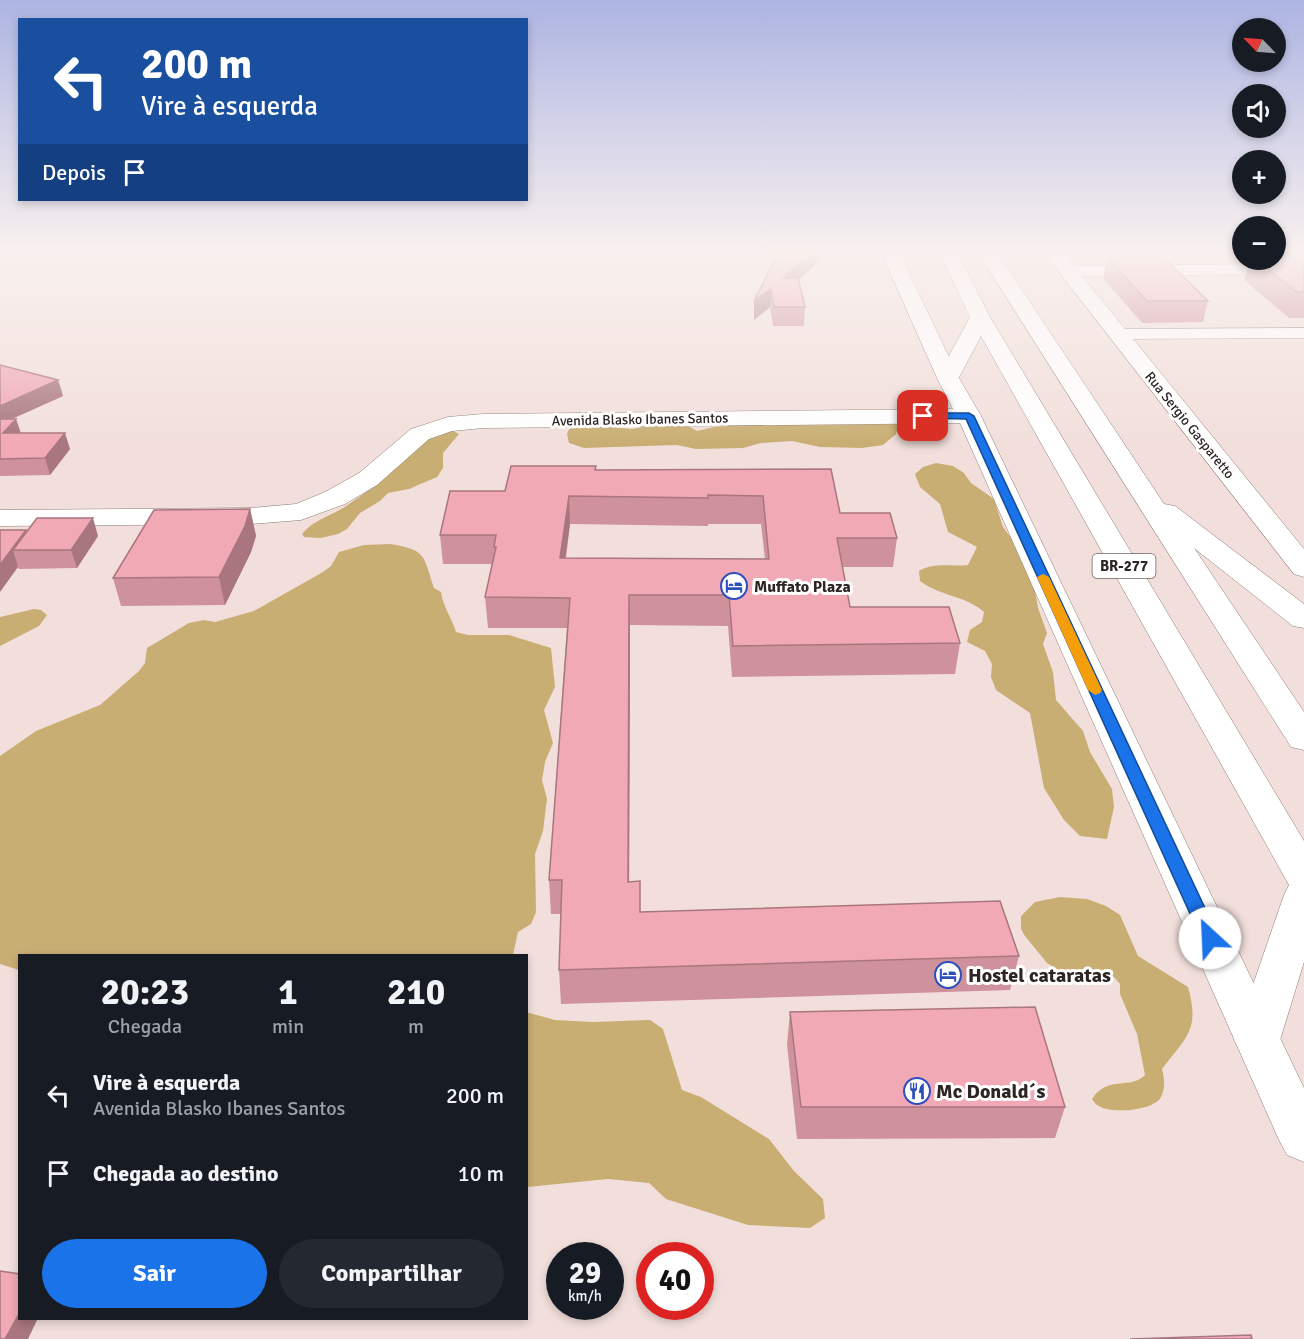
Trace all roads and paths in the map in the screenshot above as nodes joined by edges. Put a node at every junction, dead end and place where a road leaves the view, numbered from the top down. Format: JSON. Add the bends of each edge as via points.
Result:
{"nodes":[{"id":1,"x":920,"y":316,"type":"edge"},
{"id":2,"x":1027,"y":316,"type":"edge"},
{"id":3,"x":1104,"y":316,"type":"edge"},
{"id":4,"x":980,"y":317,"type":"joint"},
{"id":5,"x":1304,"y":333,"type":"edge"},
{"id":6,"x":1118,"y":334,"type":"junction"},
{"id":7,"x":948,"y":378,"type":"junction"},
{"id":8,"x":969,"y":416,"type":"junction"},
{"id":9,"x":0,"y":497,"type":"edge"},
{"id":10,"x":335,"y":498,"type":"junction"},
{"id":11,"x":1145,"y":498,"type":"junction"},
{"id":12,"x":0,"y":518,"type":"edge"},
{"id":13,"x":1304,"y":568,"type":"edge"},
{"id":14,"x":1304,"y":619,"type":"edge"},
{"id":15,"x":1304,"y":739,"type":"edge"},
{"id":16,"x":1304,"y":875,"type":"edge"},
{"id":17,"x":1304,"y":895,"type":"edge"},
{"id":18,"x":1257,"y":1040,"type":"junction"},
{"id":19,"x":1304,"y":1140,"type":"edge"}],
"edges":[{"from":1,"to":7,"type":"main road"},
{"from":2,"to":11,"type":"main road","number":"BR-277"},
{"from":3,"to":6,"type":"main road","name":"Rua Sergio Gasparetto"},
{"from":4,"to":7,"type":"main road"},
{"from":4,"to":16,"type":"main road","number":"BR-277"},
{"from":5,"to":6,"type":"street"},
{"from":6,"to":13,"type":"main road","name":"Rua Sergio Gasparetto"},
{"from":7,"to":8,"type":"main road"},
{"from":8,"to":10,"type":"main road","name":"Avenida Blasko Ibanes Santos","via":[[448,423],[420,434],[368,479]]},
{"from":8,"to":18,"type":"main road"},
{"from":9,"to":10,"type":"main road","via":[[302,494]]},
{"from":10,"to":12,"type":"main road","name":"Avenida Blasko Ibanes Santos","via":[[301,512],[250,516]]},
{"from":11,"to":14,"type":"main road"},
{"from":11,"to":15,"type":"main road","number":"BR-277"},
{"from":17,"to":18,"type":"main road"},
{"from":18,"to":19,"type":"main road"}]}
